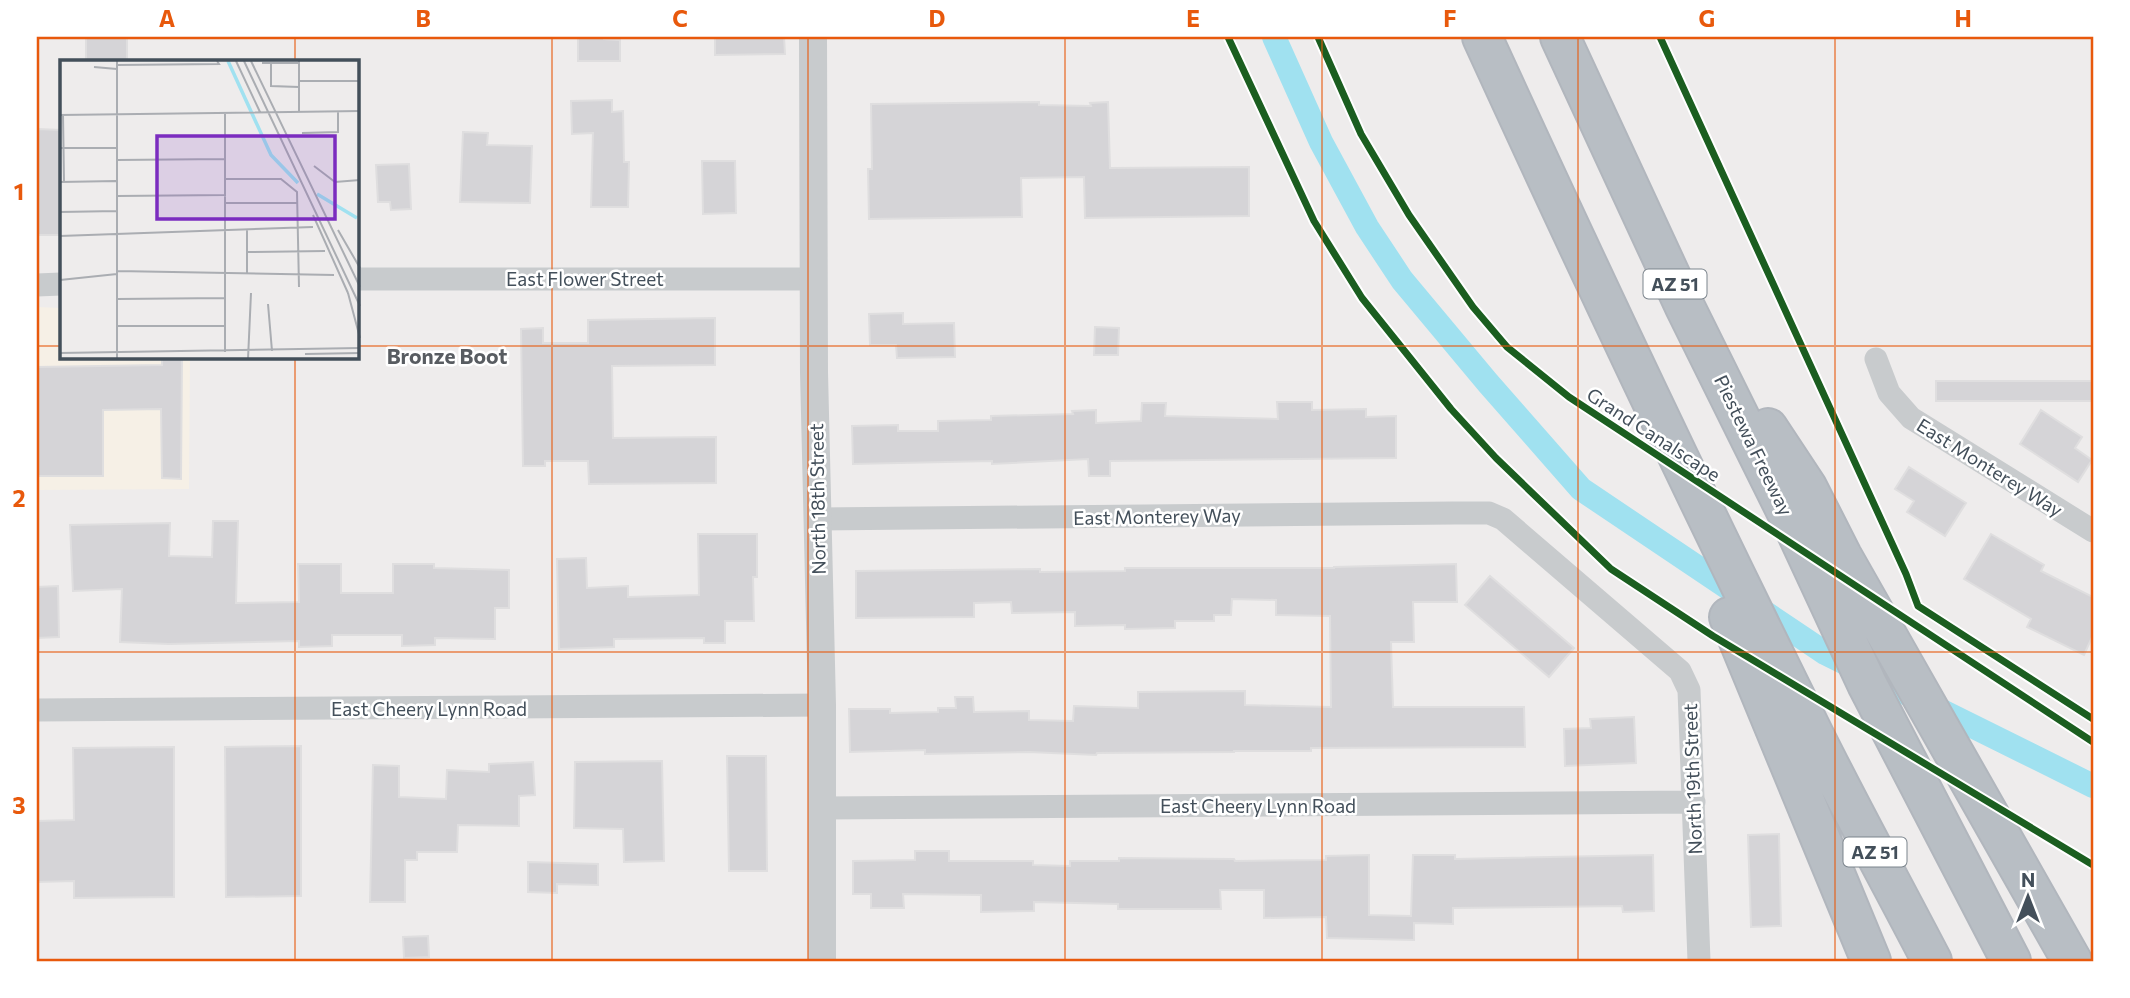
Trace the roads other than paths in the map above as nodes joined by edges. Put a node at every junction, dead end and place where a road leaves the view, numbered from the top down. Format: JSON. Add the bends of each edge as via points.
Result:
{"nodes":[{"id":1,"x":813,"y":37,"type":"edge"},
{"id":2,"x":1482,"y":37,"type":"edge"},
{"id":3,"x":1560,"y":37,"type":"edge"},
{"id":4,"x":359,"y":279,"type":"edge"},
{"id":5,"x":813,"y":279,"type":"junction"},
{"id":6,"x":60,"y":284,"type":"edge"},
{"id":7,"x":37,"y":285,"type":"edge"},
{"id":8,"x":1685,"y":307,"type":"junction"},
{"id":9,"x":1876,"y":359,"type":"dead end"},
{"id":10,"x":1665,"y":447,"type":"junction"},
{"id":11,"x":1497,"y":515,"type":"joint"},
{"id":12,"x":818,"y":519,"type":"junction"},
{"id":13,"x":2093,"y":531,"type":"edge"},
{"id":14,"x":822,"y":705,"type":"junction"},
{"id":15,"x":37,"y":710,"type":"edge"},
{"id":16,"x":1694,"y":802,"type":"junction"},
{"id":17,"x":822,"y":808,"type":"junction"},
{"id":18,"x":822,"y":961,"type":"edge"},
{"id":19,"x":1699,"y":961,"type":"edge"},
{"id":20,"x":1871,"y":961,"type":"edge"},
{"id":21,"x":1932,"y":961,"type":"edge"},
{"id":22,"x":2011,"y":961,"type":"edge"},
{"id":23,"x":2071,"y":961,"type":"edge"}],
"edges":[{"from":1,"to":5,"type":"street","name":"North 18th Street"},
{"from":2,"to":10,"type":"highway"},
{"from":3,"to":8,"type":"highway","name":"Piestewa Freeway","number":"AZ 51"},
{"from":4,"to":5,"type":"street","name":"East Flower Street"},
{"from":5,"to":12,"type":"street","name":"North 18th Street"},
{"from":6,"to":7,"type":"street"},
{"from":8,"to":22,"type":"highway","name":"Piestewa Freeway","number":"AZ 51","via":[[1867,684]]},
{"from":8,"to":23,"type":"highway","via":[[1807,487]]},
{"from":9,"to":13,"type":"street","name":"East Monterey Way","via":[[1889,393],[1911,418]]},
{"from":10,"to":20,"type":"highway"},
{"from":10,"to":21,"type":"highway","number":"AZ 51"},
{"from":11,"to":12,"type":"street","name":"East Monterey Way"},
{"from":11,"to":16,"type":"street","name":"North 19th Street","via":[[1680,671],[1689,690]]},
{"from":12,"to":14,"type":"street","name":"North 18th Street"},
{"from":14,"to":15,"type":"street","name":"East Cheery Lynn Road"},
{"from":14,"to":17,"type":"street","name":"North 18th Street"},
{"from":16,"to":17,"type":"street","name":"East Cheery Lynn Road"},
{"from":16,"to":19,"type":"street","name":"North 19th Street"},
{"from":17,"to":18,"type":"street","name":"North 18th Street"}]}
